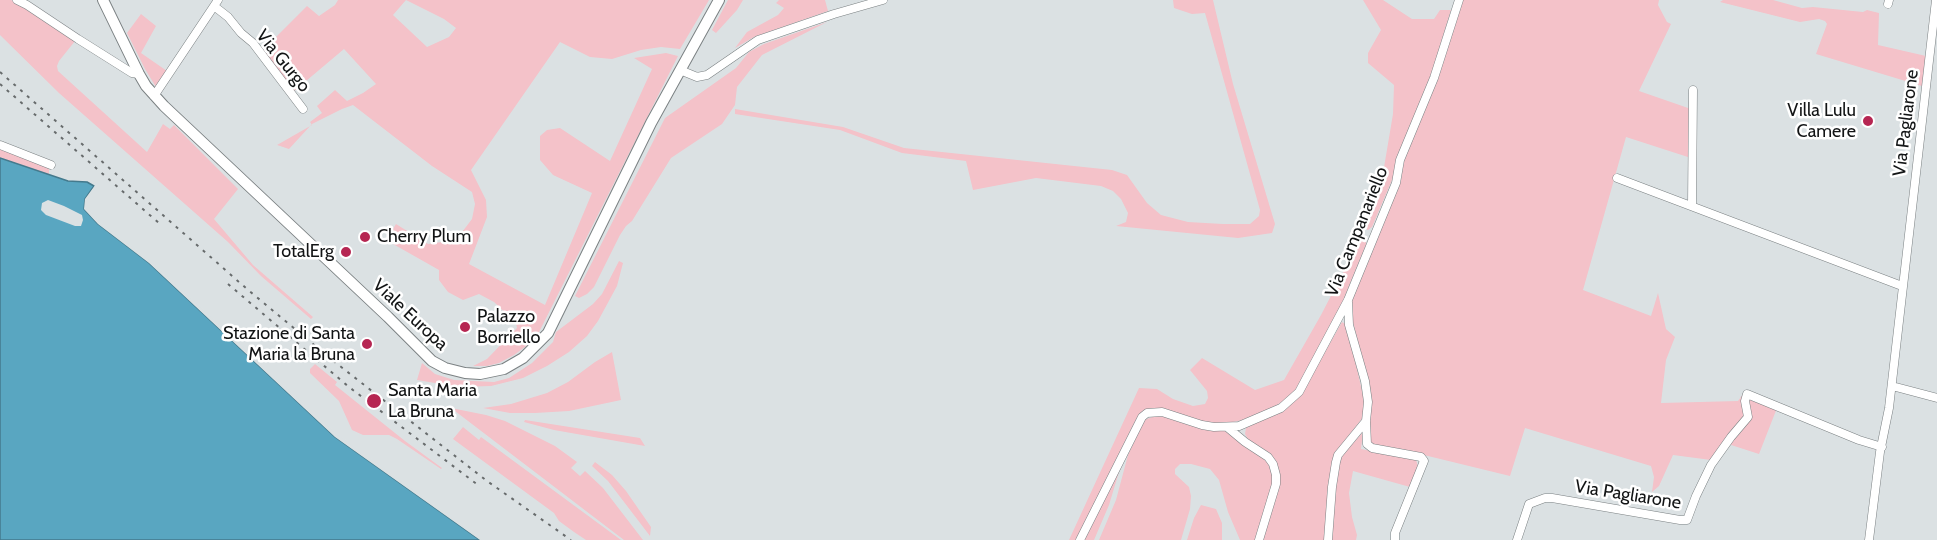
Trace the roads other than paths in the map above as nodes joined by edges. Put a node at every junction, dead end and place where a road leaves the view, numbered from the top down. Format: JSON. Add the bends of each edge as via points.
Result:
{"nodes":[{"id":1,"x":17,"y":0,"type":"edge"},
{"id":2,"x":103,"y":0,"type":"edge"},
{"id":3,"x":719,"y":0,"type":"edge"},
{"id":4,"x":883,"y":0,"type":"edge"},
{"id":5,"x":1459,"y":0,"type":"edge"},
{"id":6,"x":1936,"y":0,"type":"edge"},
{"id":7,"x":32,"y":3,"type":"edge"},
{"id":8,"x":216,"y":3,"type":"edge"},
{"id":9,"x":680,"y":70,"type":"junction"},
{"id":10,"x":140,"y":74,"type":"junction"},
{"id":11,"x":1693,"y":90,"type":"dead end"},
{"id":12,"x":154,"y":96,"type":"junction"},
{"id":13,"x":303,"y":109,"type":"dead end"},
{"id":14,"x":0,"y":145,"type":"edge"},
{"id":15,"x":51,"y":165,"type":"dead end"},
{"id":16,"x":1617,"y":177,"type":"dead end"},
{"id":17,"x":1692,"y":206,"type":"junction"},
{"id":18,"x":1902,"y":286,"type":"junction"},
{"id":19,"x":1348,"y":300,"type":"junction"},
{"id":20,"x":1892,"y":386,"type":"junction"},
{"id":21,"x":1937,"y":398,"type":"edge"},
{"id":22,"x":1366,"y":421,"type":"junction"},
{"id":23,"x":1227,"y":427,"type":"junction"},
{"id":24,"x":1882,"y":447,"type":"junction"},
{"id":25,"x":1080,"y":540,"type":"edge"},
{"id":26,"x":1259,"y":540,"type":"edge"},
{"id":27,"x":1328,"y":540,"type":"edge"},
{"id":28,"x":1395,"y":540,"type":"edge"},
{"id":29,"x":1516,"y":540,"type":"edge"},
{"id":30,"x":1869,"y":540,"type":"edge"}],
"edges":[{"from":1,"to":7,"type":"street"},
{"from":2,"to":10,"type":"street","name":"Viale Europa"},
{"from":3,"to":9,"type":"street","name":"Viale Europa"},
{"from":4,"to":9,"type":"street","via":[[758,40],[707,75],[697,77]]},
{"from":5,"to":19,"type":"street","name":"Via Campanariello","via":[[1434,78],[1402,154],[1396,183]]},
{"from":6,"to":18,"type":"street","name":"Via Pagliarone"},
{"from":7,"to":10,"type":"street","via":[[132,73]]},
{"from":8,"to":12,"type":"street","name":"Via Gurgo"},
{"from":8,"to":13,"type":"street","name":"Via Gurgo","via":[[254,43]]},
{"from":9,"to":12,"type":"street","name":"Viale Europa","via":[[548,333],[523,358],[504,369],[480,374],[432,362]]},
{"from":10,"to":12,"type":"street","name":"Viale Europa"},
{"from":11,"to":17,"type":"street"},
{"from":14,"to":15,"type":"street"},
{"from":16,"to":17,"type":"street"},
{"from":17,"to":18,"type":"street"},
{"from":18,"to":20,"type":"street","name":"Via Pagliarone"},
{"from":19,"to":22,"type":"street","via":[[1350,325],[1365,381]]},
{"from":19,"to":23,"type":"street","name":"Via Campanariello","via":[[1299,392],[1281,408],[1251,422]]},
{"from":20,"to":21,"type":"street"},
{"from":20,"to":24,"type":"street","name":"Via Pagliarone"},
{"from":22,"to":27,"type":"street","via":[[1338,455]]},
{"from":22,"to":28,"type":"street","via":[[1366,440],[1372,448],[1424,461]]},
{"from":23,"to":25,"type":"street","name":"Via Campanariello","via":[[1202,425],[1162,412],[1147,413]]},
{"from":23,"to":26,"type":"street","via":[[1268,457],[1276,475]]},
{"from":24,"to":29,"type":"street","name":"Via Pagliarone","via":[[1747,394],[1748,417],[1711,465],[1687,520],[1545,498],[1529,504]]},
{"from":24,"to":30,"type":"street","name":"Via Pagliarone"}]}
